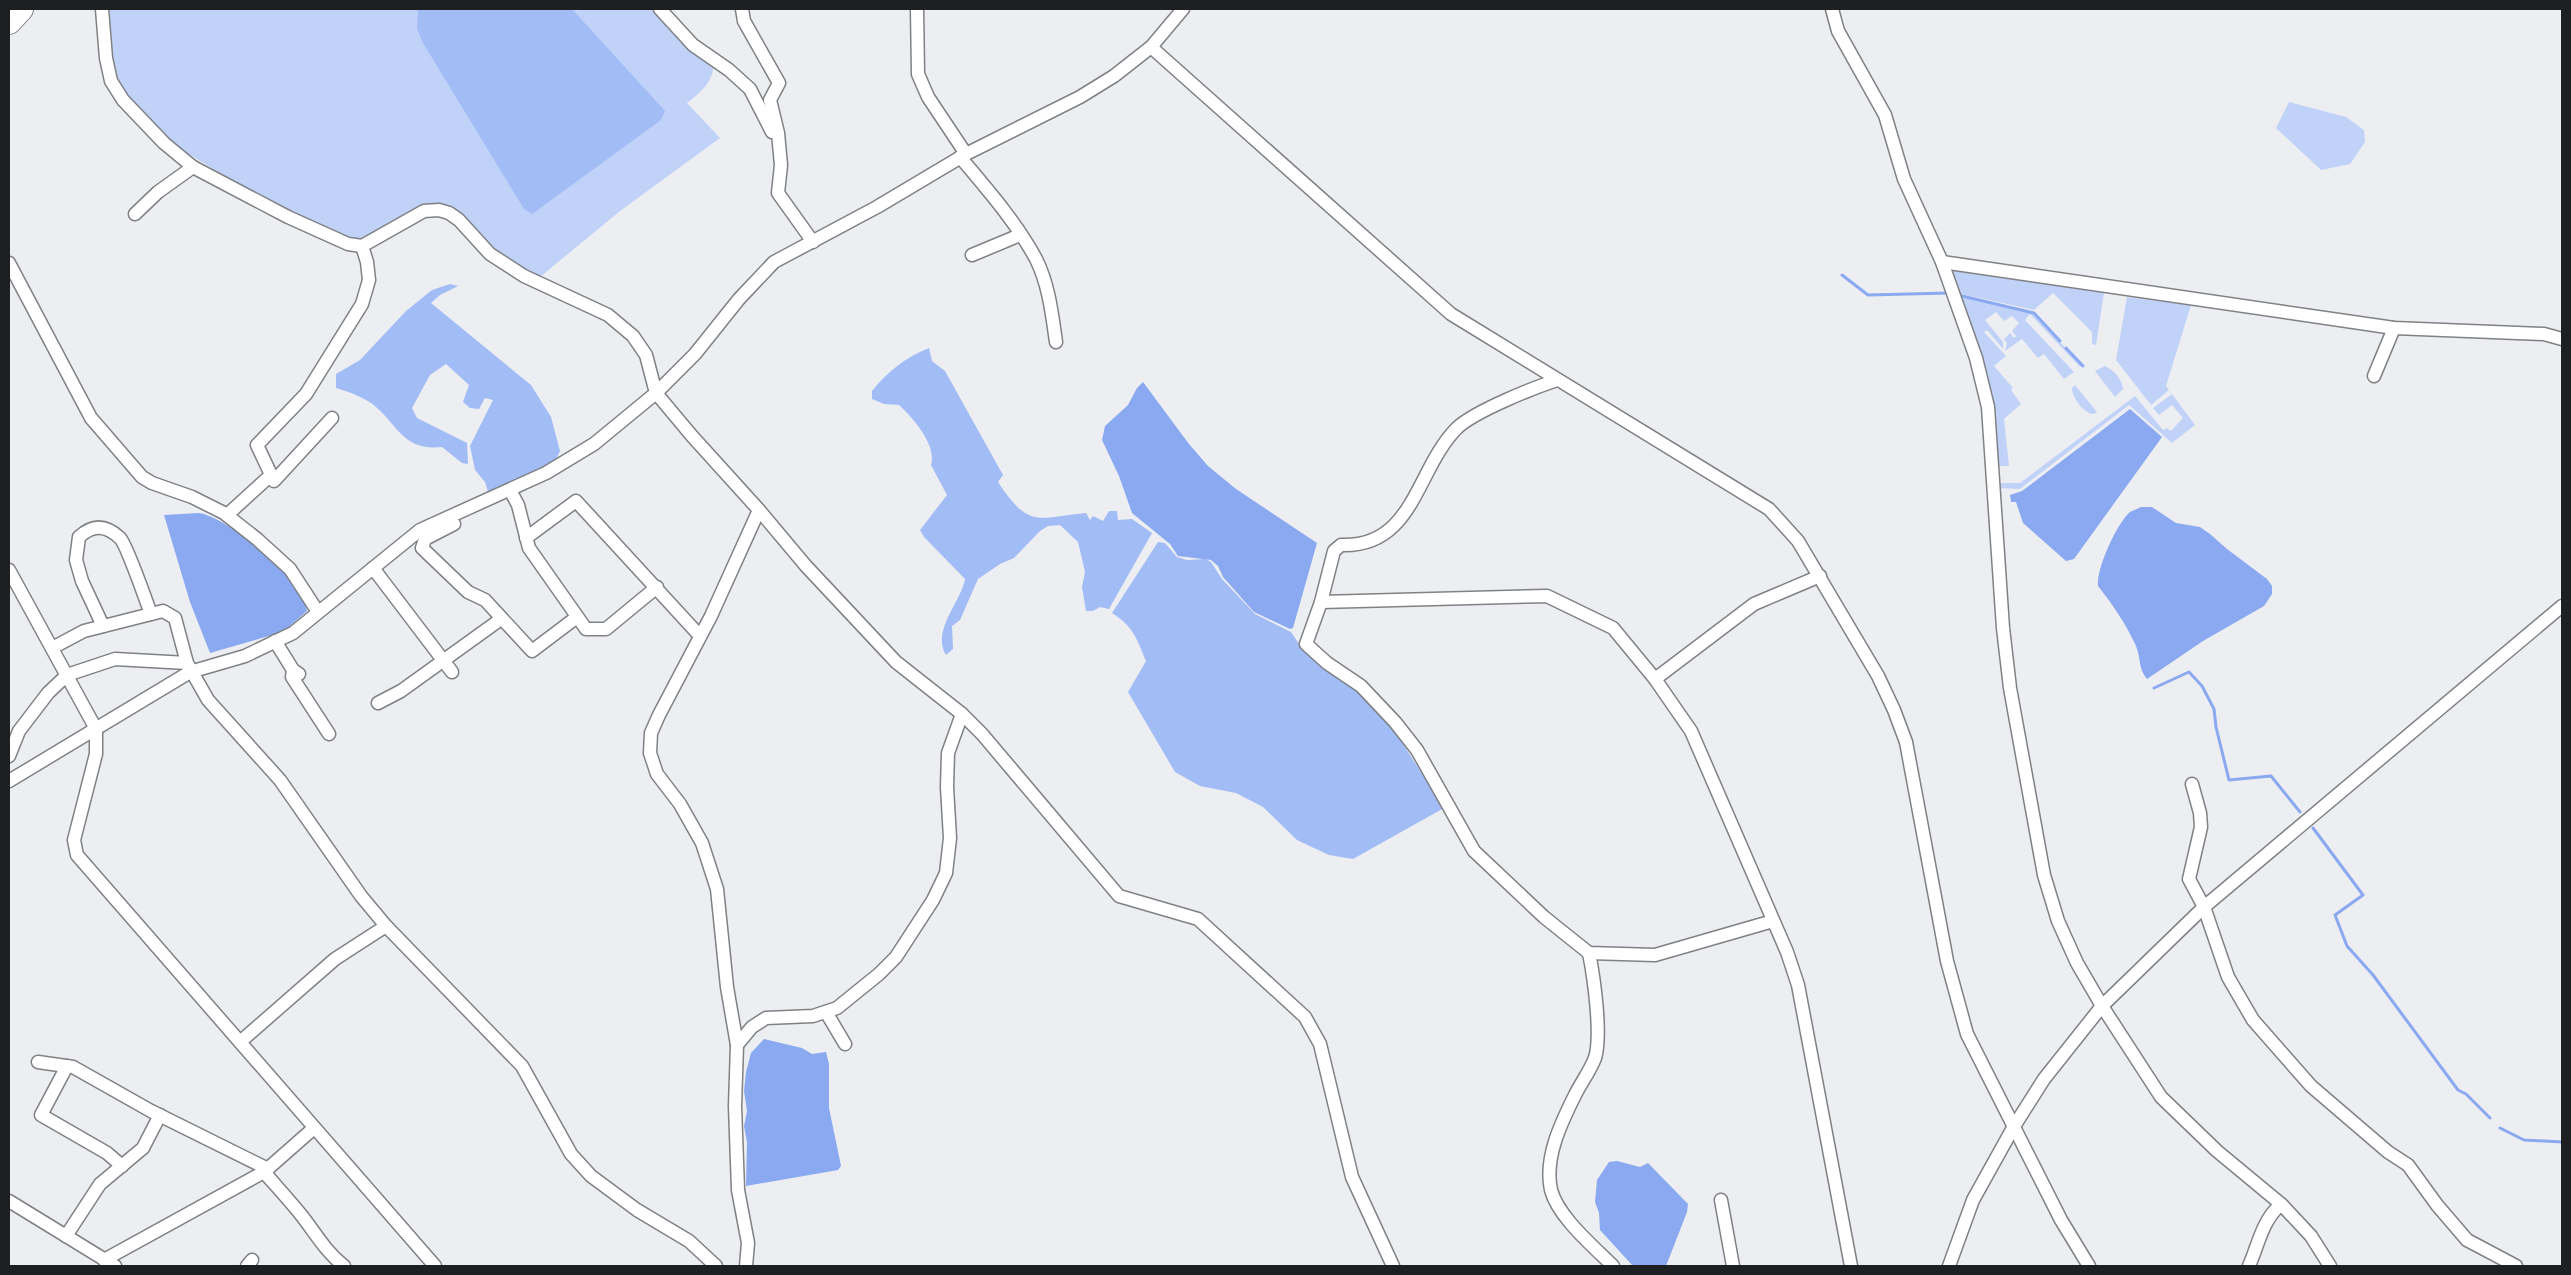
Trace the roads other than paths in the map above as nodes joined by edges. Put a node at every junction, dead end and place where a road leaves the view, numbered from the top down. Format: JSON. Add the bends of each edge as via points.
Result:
{"nodes":[{"id":1,"x":21,"y":9,"type":"edge"},
{"id":2,"x":102,"y":9,"type":"edge"},
{"id":3,"x":660,"y":9,"type":"edge"},
{"id":4,"x":742,"y":9,"type":"edge"},
{"id":5,"x":917,"y":9,"type":"edge"},
{"id":6,"x":1183,"y":9,"type":"edge"},
{"id":7,"x":1832,"y":9,"type":"edge"},
{"id":8,"x":9,"y":22,"type":"edge"},
{"id":9,"x":1151,"y":47,"type":"junction"},
{"id":10,"x":778,"y":145,"type":"junction"},
{"id":11,"x":963,"y":156,"type":"junction"},
{"id":12,"x":192,"y":166,"type":"junction"},
{"id":13,"x":135,"y":214,"type":"dead end"},
{"id":14,"x":1020,"y":235,"type":"junction"},
{"id":15,"x":813,"y":242,"type":"junction"},
{"id":16,"x":362,"y":246,"type":"junction"},
{"id":17,"x":972,"y":255,"type":"dead end"},
{"id":18,"x":1942,"y":262,"type":"junction"},
{"id":19,"x":9,"y":263,"type":"edge"},
{"id":20,"x":2394,"y":328,"type":"junction"},
{"id":21,"x":2562,"y":339,"type":"edge"},
{"id":22,"x":1056,"y":342,"type":"dead end"},
{"id":23,"x":2374,"y":376,"type":"dead end"},
{"id":24,"x":1557,"y":380,"type":"junction"},
{"id":25,"x":656,"y":393,"type":"junction"},
{"id":26,"x":332,"y":418,"type":"dead end"},
{"id":27,"x":271,"y":475,"type":"junction"},
{"id":28,"x":510,"y":490,"type":"junction"},
{"id":29,"x":488,"y":500,"type":"junction"},
{"id":30,"x":759,"y":510,"type":"junction"},
{"id":31,"x":227,"y":515,"type":"junction"},
{"id":32,"x":526,"y":538,"type":"junction"},
{"id":33,"x":374,"y":568,"type":"junction"},
{"id":34,"x":9,"y":570,"type":"edge"},
{"id":35,"x":1820,"y":576,"type":"junction"},
{"id":36,"x":657,"y":587,"type":"junction"},
{"id":37,"x":1321,"y":602,"type":"junction"},
{"id":38,"x":2562,"y":606,"type":"edge"},
{"id":39,"x":318,"y":612,"type":"junction"},
{"id":40,"x":151,"y":614,"type":"junction"},
{"id":41,"x":577,"y":617,"type":"junction"},
{"id":42,"x":501,"y":619,"type":"junction"},
{"id":43,"x":104,"y":626,"type":"junction"},
{"id":44,"x":700,"y":636,"type":"junction"},
{"id":45,"x":275,"y":641,"type":"junction"},
{"id":46,"x":52,"y":648,"type":"junction"},
{"id":47,"x":442,"y":660,"type":"junction"},
{"id":48,"x":189,"y":667,"type":"junction"},
{"id":49,"x":452,"y":672,"type":"dead end"},
{"id":50,"x":68,"y":675,"type":"junction"},
{"id":51,"x":1655,"y":679,"type":"junction"},
{"id":52,"x":378,"y":703,"type":"dead end"},
{"id":53,"x":962,"y":714,"type":"junction"},
{"id":54,"x":96,"y":729,"type":"junction"},
{"id":55,"x":328,"y":734,"type":"dead end"},
{"id":56,"x":9,"y":756,"type":"edge"},
{"id":57,"x":9,"y":776,"type":"edge"},
{"id":58,"x":9,"y":781,"type":"edge"},
{"id":59,"x":2192,"y":784,"type":"dead end"},
{"id":60,"x":2204,"y":907,"type":"junction"},
{"id":61,"x":1773,"y":920,"type":"junction"},
{"id":62,"x":386,"y":926,"type":"junction"},
{"id":63,"x":1589,"y":952,"type":"junction"},
{"id":64,"x":2102,"y":1006,"type":"junction"},
{"id":65,"x":826,"y":1012,"type":"junction"},
{"id":66,"x":240,"y":1042,"type":"junction"},
{"id":67,"x":846,"y":1044,"type":"dead end"},
{"id":68,"x":737,"y":1045,"type":"junction"},
{"id":69,"x":38,"y":1062,"type":"dead end"},
{"id":70,"x":67,"y":1066,"type":"junction"},
{"id":71,"x":160,"y":1115,"type":"junction"},
{"id":72,"x":314,"y":1128,"type":"junction"},
{"id":73,"x":2013,"y":1128,"type":"junction"},
{"id":74,"x":122,"y":1166,"type":"junction"},
{"id":75,"x":266,"y":1170,"type":"junction"},
{"id":76,"x":1721,"y":1200,"type":"dead end"},
{"id":77,"x":9,"y":1201,"type":"edge"},
{"id":78,"x":2281,"y":1204,"type":"junction"},
{"id":79,"x":66,"y":1236,"type":"junction"},
{"id":80,"x":109,"y":1263,"type":"edge"},
{"id":81,"x":344,"y":1266,"type":"edge"},
{"id":82,"x":435,"y":1266,"type":"edge"},
{"id":83,"x":716,"y":1266,"type":"edge"},
{"id":84,"x":746,"y":1266,"type":"edge"},
{"id":85,"x":1393,"y":1266,"type":"edge"},
{"id":86,"x":1613,"y":1266,"type":"edge"},
{"id":87,"x":1733,"y":1266,"type":"edge"},
{"id":88,"x":1851,"y":1266,"type":"edge"},
{"id":89,"x":1949,"y":1266,"type":"edge"},
{"id":90,"x":2089,"y":1266,"type":"edge"},
{"id":91,"x":2249,"y":1266,"type":"edge"},
{"id":92,"x":2330,"y":1266,"type":"edge"},
{"id":93,"x":2516,"y":1266,"type":"edge"}],
"edges":[{"from":1,"to":8,"type":"highway"},
{"from":2,"to":12,"type":"street","via":[[106,58],[112,81],[123,100],[164,143]]},
{"from":3,"to":10,"type":"street","via":[[693,45],[730,70],[750,89]]},
{"from":4,"to":10,"type":"street","via":[[744,21],[779,83],[770,100]]},
{"from":5,"to":11,"type":"street","via":[[918,74]]},
{"from":6,"to":9,"type":"street"},
{"from":7,"to":18,"type":"street","via":[[1838,31],[1885,115],[1904,179]]},
{"from":9,"to":11,"type":"street","via":[[1080,97]]},
{"from":9,"to":24,"type":"street","via":[[1451,314]]},
{"from":10,"to":15,"type":"street","via":[[781,165],[778,192]]},
{"from":11,"to":14,"type":"street"},
{"from":11,"to":15,"type":"street"},
{"from":12,"to":13,"type":"street"},
{"from":12,"to":16,"type":"street","via":[[318,232]]},
{"from":14,"to":17,"type":"street"},
{"from":14,"to":22,"type":"street","via":[[1036,260],[1044,281],[1052,307]]},
{"from":15,"to":25,"type":"street","via":[[774,262],[695,354]]},
{"from":16,"to":25,"type":"street","via":[[424,211],[450,213],[490,254],[524,276],[608,315],[633,336],[646,355]]},
{"from":16,"to":27,"type":"street","via":[[369,280],[362,304],[306,394],[257,445]]},
{"from":18,"to":20,"type":"street"},
{"from":18,"to":64,"type":"street","via":[[1976,358],[1988,406],[2010,688],[2044,875],[2058,921]]},
{"from":19,"to":31,"type":"street","via":[[91,418],[108,439],[152,483],[192,497]]},
{"from":20,"to":21,"type":"street","via":[[2544,334]]},
{"from":20,"to":23,"type":"street"},
{"from":24,"to":35,"type":"street","via":[[1769,509],[1798,541]]},
{"from":24,"to":37,"type":"street","via":[[1493,407],[1458,427],[1443,446],[1400,521],[1377,539],[1359,546],[1341,545],[1334,551]]},
{"from":25,"to":28,"type":"street","via":[[594,444]]},
{"from":25,"to":30,"type":"street"},
{"from":26,"to":27,"type":"street","via":[[274,481]]},
{"from":27,"to":31,"type":"street"},
{"from":28,"to":29,"type":"street"},
{"from":28,"to":32,"type":"street","via":[[518,505]]},
{"from":29,"to":33,"type":"street","via":[[420,530]]},
{"from":29,"to":42,"type":"street","via":[[491,505],[425,539],[422,548],[468,592],[485,600]]},
{"from":30,"to":44,"type":"street"},
{"from":30,"to":53,"type":"street","via":[[806,566],[896,662]]},
{"from":31,"to":39,"type":"street","via":[[290,569]]},
{"from":32,"to":36,"type":"street","via":[[576,501]]},
{"from":32,"to":41,"type":"street","via":[[529,548]]},
{"from":33,"to":39,"type":"street"},
{"from":33,"to":47,"type":"street"},
{"from":34,"to":46,"type":"street"},
{"from":35,"to":51,"type":"street","via":[[1754,604]]},
{"from":35,"to":73,"type":"street","via":[[1878,676],[1906,742],[1947,960],[1967,1034]]},
{"from":36,"to":41,"type":"street","via":[[606,629],[586,628]]},
{"from":36,"to":44,"type":"street"},
{"from":37,"to":51,"type":"street","via":[[1547,596],[1613,628]]},
{"from":37,"to":63,"type":"street","via":[[1306,644],[1361,686],[1395,722],[1417,750],[1474,851],[1537,911]]},
{"from":38,"to":60,"type":"street"},
{"from":39,"to":45,"type":"street","via":[[293,633]]},
{"from":40,"to":43,"type":"street"},
{"from":40,"to":43,"type":"street","via":[[121,539],[99,527],[79,537],[76,560],[82,581]]},
{"from":40,"to":48,"type":"street","via":[[163,611],[175,618]]},
{"from":41,"to":42,"type":"street","via":[[532,650]]},
{"from":42,"to":47,"type":"street"},
{"from":43,"to":46,"type":"street","via":[[84,631]]},
{"from":44,"to":68,"type":"street","via":[[651,733],[650,753],[657,774],[680,804],[703,845],[717,889],[727,987]]},
{"from":45,"to":48,"type":"street","via":[[245,656]]},
{"from":45,"to":55,"type":"street","via":[[297,673],[292,677]]},
{"from":46,"to":50,"type":"street"},
{"from":47,"to":49,"type":"street"},
{"from":47,"to":52,"type":"street"},
{"from":48,"to":50,"type":"street","via":[[115,659]]},
{"from":48,"to":54,"type":"street"},
{"from":48,"to":62,"type":"street","via":[[208,700],[280,780],[361,896]]},
{"from":50,"to":54,"type":"street"},
{"from":50,"to":56,"type":"street","via":[[48,693],[25,724]]},
{"from":51,"to":61,"type":"street","via":[[1691,731]]},
{"from":53,"to":65,"type":"street","via":[[948,753],[950,838],[946,874],[896,957],[837,1008]]},
{"from":53,"to":85,"type":"street","via":[[1119,896],[1198,919],[1305,1017],[1320,1044],[1352,1177]]},
{"from":54,"to":58,"type":"street"},
{"from":54,"to":66,"type":"street","via":[[96,754],[74,840],[77,855]]},
{"from":57,"to":58,"type":"street"},
{"from":59,"to":60,"type":"street","via":[[2201,827],[2189,879]]},
{"from":60,"to":64,"type":"street"},
{"from":60,"to":93,"type":"street","via":[[2228,977],[2259,1027],[2311,1086],[2388,1152],[2408,1165],[2467,1240]]},
{"from":61,"to":63,"type":"street","via":[[1655,954]]},
{"from":61,"to":88,"type":"street","via":[[1798,985]]},
{"from":62,"to":66,"type":"street","via":[[335,960]]},
{"from":62,"to":83,"type":"street","via":[[522,1066],[570,1154],[591,1176],[637,1210],[689,1241]]},
{"from":63,"to":86,"type":"street","via":[[1597,1023],[1595,1058],[1556,1137],[1550,1162],[1552,1190],[1566,1217]]},
{"from":64,"to":73,"type":"street","via":[[2044,1079]]},
{"from":64,"to":78,"type":"street","via":[[2161,1097],[2217,1152]]},
{"from":65,"to":67,"type":"street"},
{"from":65,"to":68,"type":"street","via":[[813,1016],[766,1018],[752,1026]]},
{"from":66,"to":72,"type":"street"},
{"from":68,"to":84,"type":"street","via":[[737,1171],[748,1242]]},
{"from":69,"to":70,"type":"street"},
{"from":70,"to":71,"type":"street"},
{"from":70,"to":74,"type":"street","via":[[41,1115],[107,1153]]},
{"from":71,"to":74,"type":"street","via":[[143,1148]]},
{"from":71,"to":75,"type":"street"},
{"from":72,"to":75,"type":"street"},
{"from":72,"to":82,"type":"street"},
{"from":73,"to":89,"type":"street","via":[[1973,1200]]},
{"from":73,"to":90,"type":"street"},
{"from":74,"to":79,"type":"street","via":[[100,1184]]},
{"from":75,"to":80,"type":"street"},
{"from":75,"to":81,"type":"street","via":[[320,1243]]},
{"from":76,"to":87,"type":"street"},
{"from":77,"to":79,"type":"street"},
{"from":78,"to":91,"type":"street","via":[[2263,1225]]},
{"from":78,"to":92,"type":"street","via":[[2311,1236]]},
{"from":79,"to":80,"type":"street"}]}
